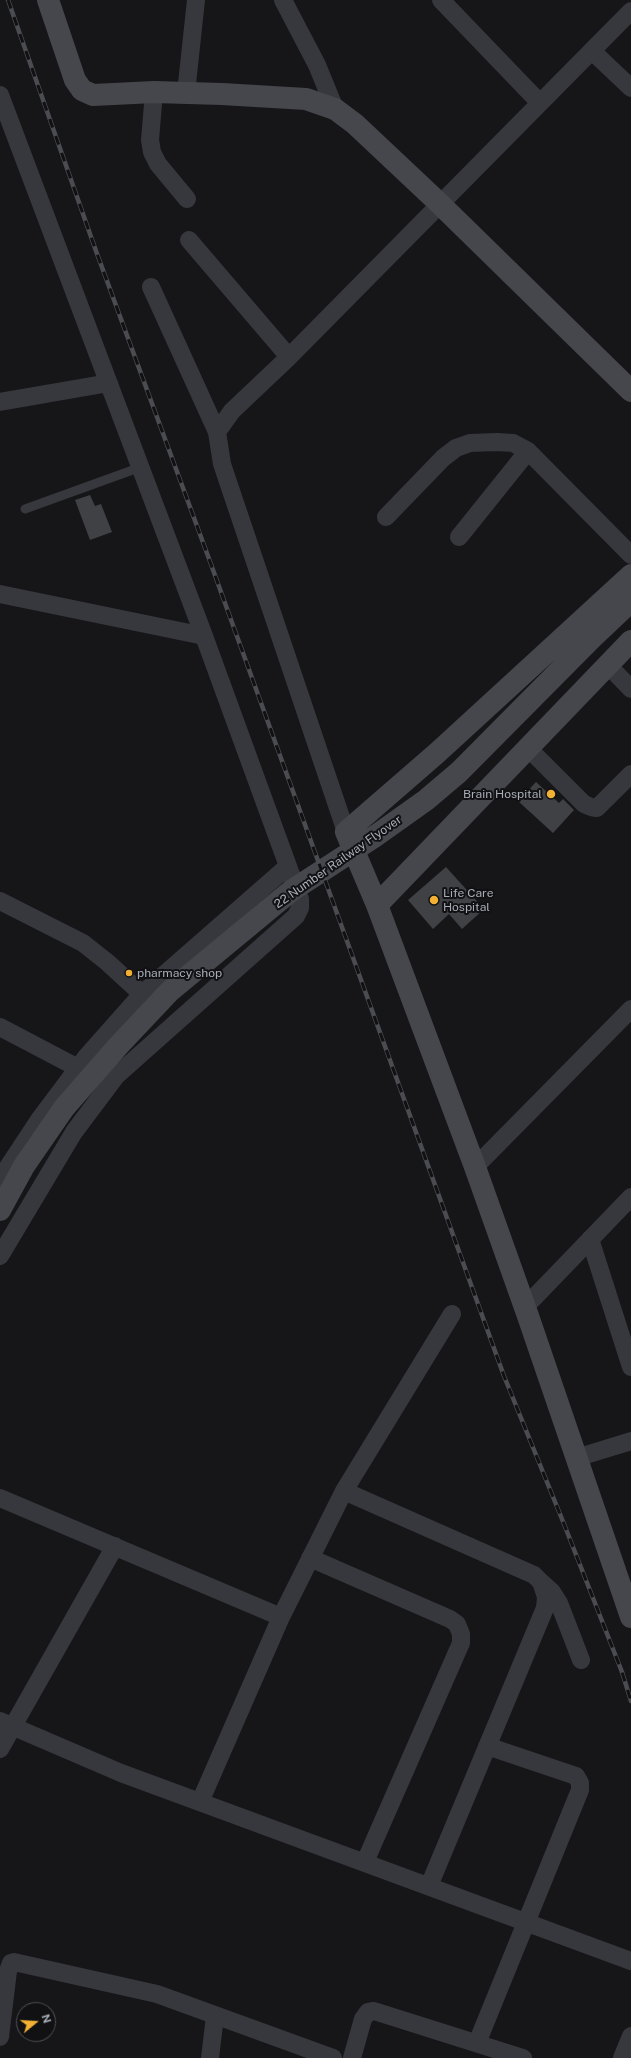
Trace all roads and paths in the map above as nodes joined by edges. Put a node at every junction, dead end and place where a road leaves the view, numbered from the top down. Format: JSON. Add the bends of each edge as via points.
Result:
{"nodes":[{"id":1,"x":48,"y":0,"type":"edge"},
{"id":2,"x":196,"y":0,"type":"edge"},
{"id":3,"x":283,"y":0,"type":"edge"},
{"id":4,"x":441,"y":0,"type":"edge"},
{"id":5,"x":631,"y":11,"type":"edge"},
{"id":6,"x":592,"y":50,"type":"junction"},
{"id":7,"x":631,"y":88,"type":"edge"},
{"id":8,"x":154,"y":92,"type":"junction"},
{"id":9,"x":186,"y":93,"type":"junction"},
{"id":10,"x":0,"y":95,"type":"edge"},
{"id":11,"x":540,"y":103,"type":"junction"},
{"id":12,"x":335,"y":109,"type":"junction"},
{"id":13,"x":5,"y":119,"type":"edge"},
{"id":14,"x":187,"y":200,"type":"dead end"},
{"id":15,"x":440,"y":204,"type":"junction"},
{"id":16,"x":189,"y":240,"type":"dead end"},
{"id":17,"x":151,"y":287,"type":"dead end"},
{"id":18,"x":289,"y":358,"type":"junction"},
{"id":19,"x":109,"y":383,"type":"junction"},
{"id":20,"x":631,"y":391,"type":"edge"},
{"id":21,"x":0,"y":402,"type":"edge"},
{"id":22,"x":217,"y":432,"type":"junction"},
{"id":23,"x":528,"y":451,"type":"junction"},
{"id":24,"x":141,"y":467,"type":"junction"},
{"id":25,"x":25,"y":509,"type":"dead end"},
{"id":26,"x":386,"y":517,"type":"dead end"},
{"id":27,"x":459,"y":537,"type":"dead end"},
{"id":28,"x":631,"y":554,"type":"edge"},
{"id":29,"x":631,"y":575,"type":"edge"},
{"id":30,"x":0,"y":594,"type":"edge"},
{"id":31,"x":631,"y":600,"type":"edge"},
{"id":32,"x":204,"y":636,"type":"junction"},
{"id":33,"x":631,"y":641,"type":"edge"},
{"id":34,"x":608,"y":665,"type":"junction"},
{"id":35,"x":631,"y":689,"type":"edge"},
{"id":36,"x":528,"y":748,"type":"junction"},
{"id":37,"x":631,"y":774,"type":"edge"},
{"id":38,"x":346,"y":832,"type":"junction"},
{"id":39,"x":287,"y":867,"type":"junction"},
{"id":40,"x":0,"y":901,"type":"edge"},
{"id":41,"x":377,"y":905,"type":"junction"},
{"id":42,"x":142,"y":994,"type":"junction"},
{"id":43,"x":631,"y":1009,"type":"edge"},
{"id":44,"x":0,"y":1027,"type":"edge"},
{"id":45,"x":78,"y":1068,"type":"junction"},
{"id":46,"x":475,"y":1167,"type":"junction"},
{"id":47,"x":3,"y":1182,"type":"edge"},
{"id":48,"x":631,"y":1197,"type":"edge"},
{"id":49,"x":631,"y":1209,"type":"edge"},
{"id":50,"x":592,"y":1243,"type":"junction"},
{"id":51,"x":0,"y":1256,"type":"edge"},
{"id":52,"x":527,"y":1311,"type":"junction"},
{"id":53,"x":452,"y":1314,"type":"dead end"},
{"id":54,"x":631,"y":1367,"type":"edge"},
{"id":55,"x":631,"y":1441,"type":"edge"},
{"id":56,"x":576,"y":1458,"type":"junction"},
{"id":57,"x":344,"y":1491,"type":"junction"},
{"id":58,"x":0,"y":1498,"type":"edge"},
{"id":59,"x":115,"y":1546,"type":"junction"},
{"id":60,"x":310,"y":1558,"type":"junction"},
{"id":61,"x":541,"y":1582,"type":"junction"},
{"id":62,"x":282,"y":1617,"type":"junction"},
{"id":63,"x":631,"y":1617,"type":"edge"},
{"id":64,"x":581,"y":1660,"type":"dead end"},
{"id":65,"x":6,"y":1723,"type":"edge"},
{"id":66,"x":487,"y":1746,"type":"junction"},
{"id":67,"x":0,"y":1749,"type":"edge"},
{"id":68,"x":200,"y":1802,"type":"junction"},
{"id":69,"x":365,"y":1862,"type":"junction"},
{"id":70,"x":429,"y":1886,"type":"junction"},
{"id":71,"x":526,"y":1923,"type":"junction"},
{"id":72,"x":631,"y":1961,"type":"edge"},
{"id":73,"x":215,"y":2016,"type":"junction"},
{"id":74,"x":631,"y":2036,"type":"edge"},
{"id":75,"x":0,"y":2037,"type":"edge"},
{"id":76,"x":477,"y":2043,"type":"junction"},
{"id":77,"x":210,"y":2058,"type":"edge"},
{"id":78,"x":333,"y":2058,"type":"edge"},
{"id":79,"x":352,"y":2058,"type":"edge"},
{"id":80,"x":523,"y":2058,"type":"edge"},
{"id":81,"x":622,"y":2058,"type":"edge"}],
"edges":[{"from":1,"to":8,"type":"street","via":[[75,80],[82,90],[93,95]]},
{"from":2,"to":9,"type":"street"},
{"from":3,"to":12,"type":"street","via":[[317,65]]},
{"from":4,"to":11,"type":"street"},
{"from":5,"to":6,"type":"street"},
{"from":6,"to":7,"type":"street"},
{"from":6,"to":11,"type":"street"},
{"from":8,"to":9,"type":"street"},
{"from":8,"to":14,"type":"street","via":[[150,140],[152,152],[158,164]]},
{"from":9,"to":12,"type":"street","via":[[306,99]]},
{"from":10,"to":13,"type":"street"},
{"from":11,"to":15,"type":"street"},
{"from":12,"to":15,"type":"street","via":[[355,124]]},
{"from":13,"to":19,"type":"street"},
{"from":15,"to":18,"type":"street"},
{"from":15,"to":20,"type":"street"},
{"from":16,"to":18,"type":"street"},
{"from":17,"to":22,"type":"street"},
{"from":18,"to":22,"type":"street","via":[[232,411]]},
{"from":19,"to":21,"type":"street"},
{"from":19,"to":24,"type":"street"},
{"from":22,"to":38,"type":"street","via":[[222,464]]},
{"from":23,"to":26,"type":"street","via":[[513,443],[497,442],[456,448],[443,458]]},
{"from":23,"to":27,"type":"street"},
{"from":23,"to":28,"type":"street"},
{"from":24,"to":25,"type":"lane"},
{"from":24,"to":32,"type":"street"},
{"from":29,"to":38,"type":"street","via":[[437,753]]},
{"from":30,"to":32,"type":"street"},
{"from":31,"to":47,"type":"street","name":"22 Number Railway Flyover","via":[[459,772],[426,800],[291,891],[170,991],[64,1108],[24,1166]]},
{"from":32,"to":39,"type":"street"},
{"from":33,"to":34,"type":"street"},
{"from":34,"to":35,"type":"street"},
{"from":34,"to":36,"type":"street"},
{"from":36,"to":37,"type":"street","via":[[591,808],[597,808]]},
{"from":36,"to":41,"type":"street"},
{"from":38,"to":41,"type":"street"},
{"from":39,"to":42,"type":"street"},
{"from":39,"to":51,"type":"street","via":[[300,899],[300,908],[296,916],[116,1076],[74,1132]]},
{"from":40,"to":42,"type":"street","via":[[83,943]]},
{"from":41,"to":46,"type":"street"},
{"from":42,"to":45,"type":"street"},
{"from":43,"to":46,"type":"street"},
{"from":44,"to":45,"type":"street"},
{"from":45,"to":47,"type":"street","via":[[39,1120]]},
{"from":46,"to":52,"type":"street"},
{"from":48,"to":50,"type":"street"},
{"from":49,"to":50,"type":"street"},
{"from":50,"to":52,"type":"street"},
{"from":50,"to":54,"type":"street"},
{"from":52,"to":56,"type":"street"},
{"from":53,"to":57,"type":"street"},
{"from":55,"to":56,"type":"street"},
{"from":56,"to":63,"type":"street"},
{"from":57,"to":60,"type":"street"},
{"from":57,"to":61,"type":"street","via":[[534,1575]]},
{"from":58,"to":59,"type":"street"},
{"from":59,"to":62,"type":"street"},
{"from":59,"to":65,"type":"street"},
{"from":60,"to":62,"type":"street"},
{"from":60,"to":69,"type":"street","via":[[450,1619],[457,1624],[461,1634],[461,1643]]},
{"from":61,"to":64,"type":"street","via":[[559,1603]]},
{"from":61,"to":66,"type":"street","via":[[546,1596],[545,1608]]},
{"from":62,"to":68,"type":"street"},
{"from":65,"to":67,"type":"street"},
{"from":65,"to":68,"type":"street","via":[[121,1773]]},
{"from":66,"to":70,"type":"street"},
{"from":66,"to":71,"type":"street","via":[[576,1776],[580,1783],[580,1790]]},
{"from":68,"to":69,"type":"street"},
{"from":69,"to":70,"type":"street"},
{"from":70,"to":71,"type":"street"},
{"from":71,"to":72,"type":"street"},
{"from":71,"to":76,"type":"street"},
{"from":73,"to":75,"type":"street","via":[[140,1990],[14,1962],[8,1971]]},
{"from":73,"to":77,"type":"street"},
{"from":73,"to":78,"type":"street"},
{"from":74,"to":81,"type":"street"},
{"from":76,"to":79,"type":"street","via":[[374,2011],[368,2012],[363,2019]]},
{"from":76,"to":80,"type":"street"}]}
